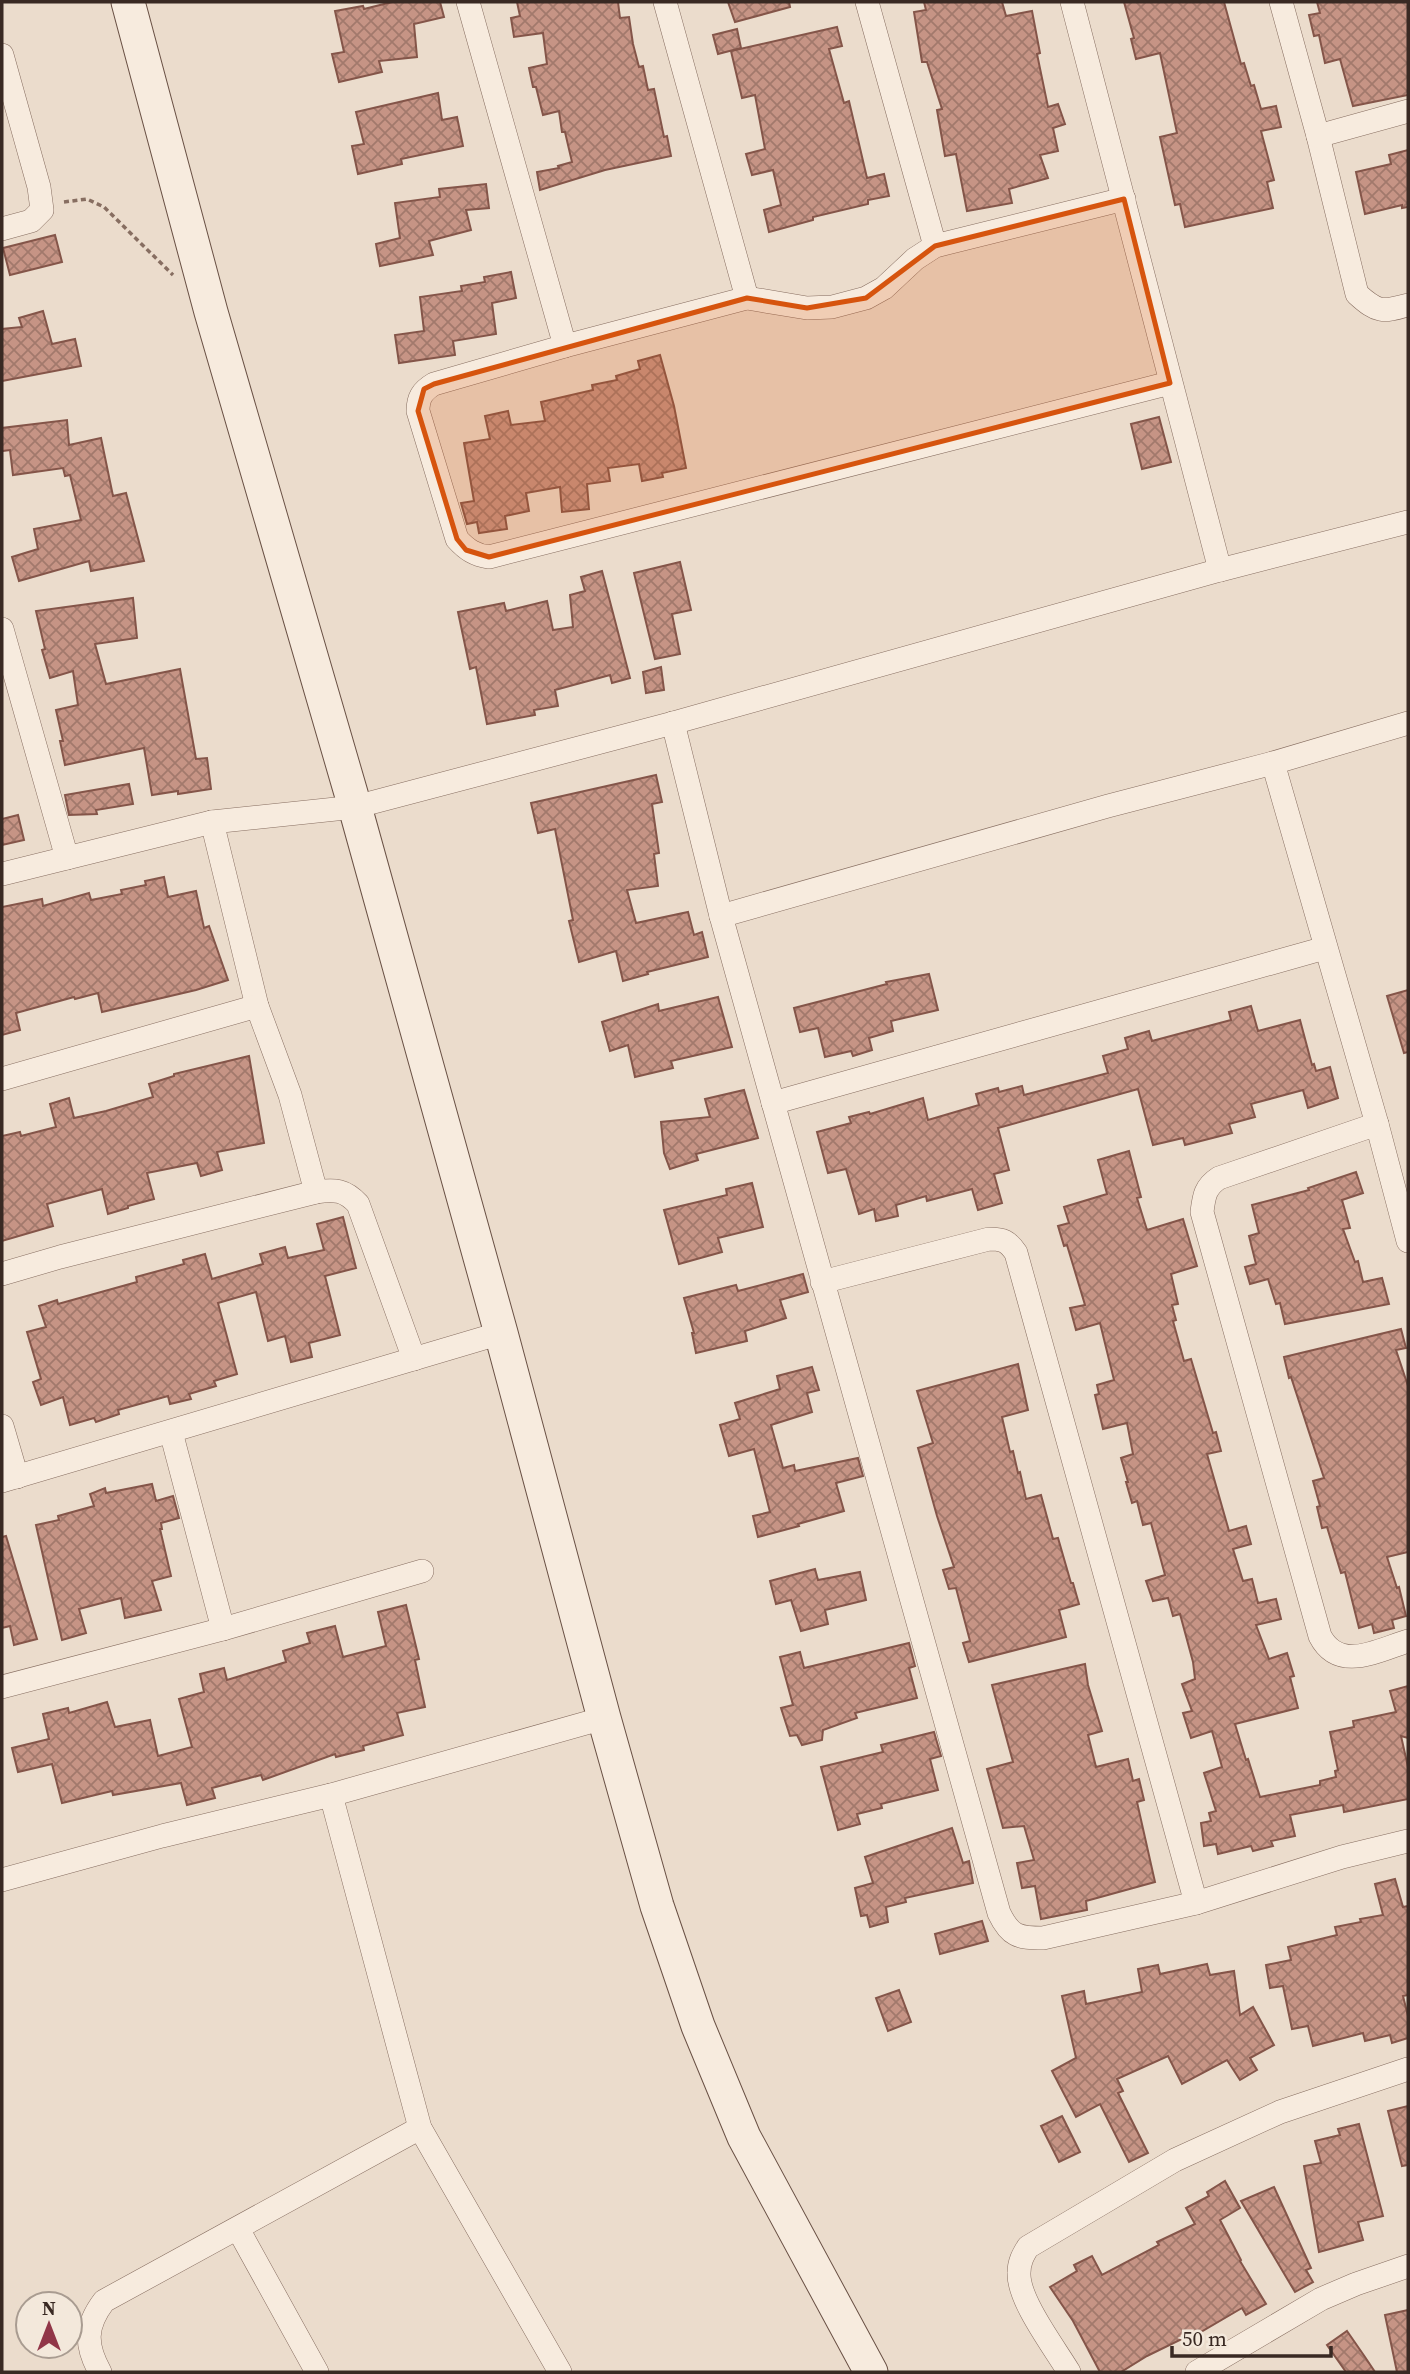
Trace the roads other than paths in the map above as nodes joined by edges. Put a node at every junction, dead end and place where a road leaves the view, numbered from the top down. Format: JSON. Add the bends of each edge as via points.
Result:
{"nodes":[{"id":1,"x":128,"y":2,"type":"edge"},
{"id":2,"x":468,"y":2,"type":"edge"},
{"id":3,"x":665,"y":2,"type":"edge"},
{"id":4,"x":867,"y":2,"type":"edge"},
{"id":5,"x":1072,"y":2,"type":"edge"},
{"id":6,"x":1281,"y":2,"type":"edge"},
{"id":7,"x":2,"y":55,"type":"edge"},
{"id":8,"x":1408,"y":111,"type":"edge"},
{"id":9,"x":1318,"y":136,"type":"junction"},
{"id":10,"x":1124,"y":199,"type":"junction"},
{"id":11,"x":2,"y":229,"type":"edge"},
{"id":12,"x":935,"y":246,"type":"junction"},
{"id":13,"x":747,"y":298,"type":"junction"},
{"id":14,"x":1408,"y":305,"type":"edge"},
{"id":15,"x":565,"y":346,"type":"junction"},
{"id":16,"x":1170,"y":383,"type":"junction"},
{"id":17,"x":1408,"y":522,"type":"edge"},
{"id":18,"x":1220,"y":570,"type":"junction"},
{"id":19,"x":2,"y":629,"type":"edge"},
{"id":20,"x":673,"y":723,"type":"junction"},
{"id":21,"x":1408,"y":723,"type":"edge"},
{"id":22,"x":1273,"y":763,"type":"junction"},
{"id":23,"x":355,"y":807,"type":"junction"},
{"id":24,"x":212,"y":822,"type":"junction"},
{"id":25,"x":67,"y":858,"type":"junction"},
{"id":26,"x":2,"y":874,"type":"edge"},
{"id":27,"x":721,"y":916,"type":"junction"},
{"id":28,"x":1325,"y":948,"type":"junction"},
{"id":29,"x":257,"y":1006,"type":"junction"},
{"id":30,"x":2,"y":1079,"type":"edge"},
{"id":31,"x":773,"y":1103,"type":"junction"},
{"id":32,"x":1377,"y":1124,"type":"junction"},
{"id":33,"x":316,"y":1192,"type":"junction"},
{"id":34,"x":1408,"y":1241,"type":"edge"},
{"id":35,"x":2,"y":1274,"type":"edge"},
{"id":36,"x":822,"y":1282,"type":"junction"},
{"id":37,"x":501,"y":1333,"type":"junction"},
{"id":38,"x":414,"y":1359,"type":"junction"},
{"id":39,"x":2,"y":1426,"type":"edge"},
{"id":40,"x":171,"y":1432,"type":"junction"},
{"id":41,"x":9,"y":1479,"type":"edge"},
{"id":42,"x":422,"y":1571,"type":"dead end"},
{"id":43,"x":223,"y":1629,"type":"junction"},
{"id":44,"x":1408,"y":1642,"type":"edge"},
{"id":45,"x":2,"y":1687,"type":"edge"},
{"id":46,"x":604,"y":1718,"type":"junction"},
{"id":47,"x":331,"y":1795,"type":"junction"},
{"id":48,"x":1408,"y":1841,"type":"edge"},
{"id":49,"x":2,"y":1880,"type":"edge"},
{"id":50,"x":1196,"y":1903,"type":"junction"},
{"id":51,"x":1408,"y":2068,"type":"edge"},
{"id":52,"x":420,"y":2128,"type":"junction"},
{"id":53,"x":238,"y":2229,"type":"junction"},
{"id":54,"x":1408,"y":2266,"type":"edge"},
{"id":55,"x":100,"y":2372,"type":"edge"},
{"id":56,"x":317,"y":2372,"type":"edge"},
{"id":57,"x":560,"y":2372,"type":"edge"},
{"id":58,"x":871,"y":2372,"type":"edge"},
{"id":59,"x":1069,"y":2372,"type":"edge"},
{"id":60,"x":1197,"y":2372,"type":"edge"}],
"edges":[{"from":1,"to":23,"type":"street","via":[[211,312]]},
{"from":2,"to":15,"type":"street"},
{"from":3,"to":13,"type":"street"},
{"from":4,"to":12,"type":"street"},
{"from":5,"to":10,"type":"street"},
{"from":6,"to":9,"type":"street"},
{"from":7,"to":11,"type":"street","via":[[42,210],[31,222]]},
{"from":8,"to":9,"type":"street"},
{"from":9,"to":14,"type":"street","via":[[1357,294],[1384,311]]},
{"from":10,"to":12,"type":"street"},
{"from":10,"to":16,"type":"street"},
{"from":12,"to":13,"type":"street","via":[[866,298],[807,309]]},
{"from":13,"to":15,"type":"street"},
{"from":15,"to":16,"type":"street","via":[[433,384],[418,400],[457,539],[478,556],[489,557]]},
{"from":16,"to":18,"type":"street"},
{"from":17,"to":18,"type":"street"},
{"from":18,"to":20,"type":"street"},
{"from":19,"to":25,"type":"street"},
{"from":20,"to":23,"type":"street"},
{"from":20,"to":27,"type":"street"},
{"from":21,"to":22,"type":"street"},
{"from":22,"to":27,"type":"street"},
{"from":22,"to":28,"type":"street"},
{"from":23,"to":24,"type":"street"},
{"from":23,"to":37,"type":"street"},
{"from":24,"to":25,"type":"street"},
{"from":24,"to":29,"type":"street"},
{"from":25,"to":26,"type":"street"},
{"from":27,"to":31,"type":"street"},
{"from":28,"to":31,"type":"street"},
{"from":28,"to":32,"type":"street"},
{"from":29,"to":30,"type":"street"},
{"from":29,"to":33,"type":"street","via":[[290,1096]]},
{"from":31,"to":36,"type":"street"},
{"from":32,"to":34,"type":"street"},
{"from":32,"to":44,"type":"street","via":[[1219,1178],[1208,1185],[1202,1212],[1326,1648],[1336,1655],[1355,1657]]},
{"from":33,"to":35,"type":"street"},
{"from":33,"to":38,"type":"street","via":[[338,1190],[358,1204]]},
{"from":36,"to":50,"type":"street","via":[[1007,1929],[1023,1938],[1043,1938]]},
{"from":36,"to":50,"type":"street","via":[[989,1240],[1009,1243],[1016,1253]]},
{"from":37,"to":38,"type":"street"},
{"from":37,"to":46,"type":"street"},
{"from":38,"to":40,"type":"street"},
{"from":39,"to":41,"type":"street"},
{"from":40,"to":41,"type":"street"},
{"from":40,"to":43,"type":"street"},
{"from":42,"to":43,"type":"street"},
{"from":43,"to":45,"type":"street"},
{"from":46,"to":47,"type":"street"},
{"from":46,"to":58,"type":"street","via":[[657,1906],[713,2063],[744,2137]]},
{"from":47,"to":49,"type":"street"},
{"from":47,"to":52,"type":"street"},
{"from":48,"to":50,"type":"street"},
{"from":51,"to":59,"type":"street","via":[[1280,2112],[1175,2160],[1028,2247],[1019,2267],[1022,2294]]},
{"from":52,"to":53,"type":"street"},
{"from":52,"to":57,"type":"street"},
{"from":53,"to":55,"type":"street","via":[[104,2301],[93,2316],[89,2337]]},
{"from":53,"to":56,"type":"street"},
{"from":54,"to":60,"type":"street","via":[[1321,2299]]}]}
